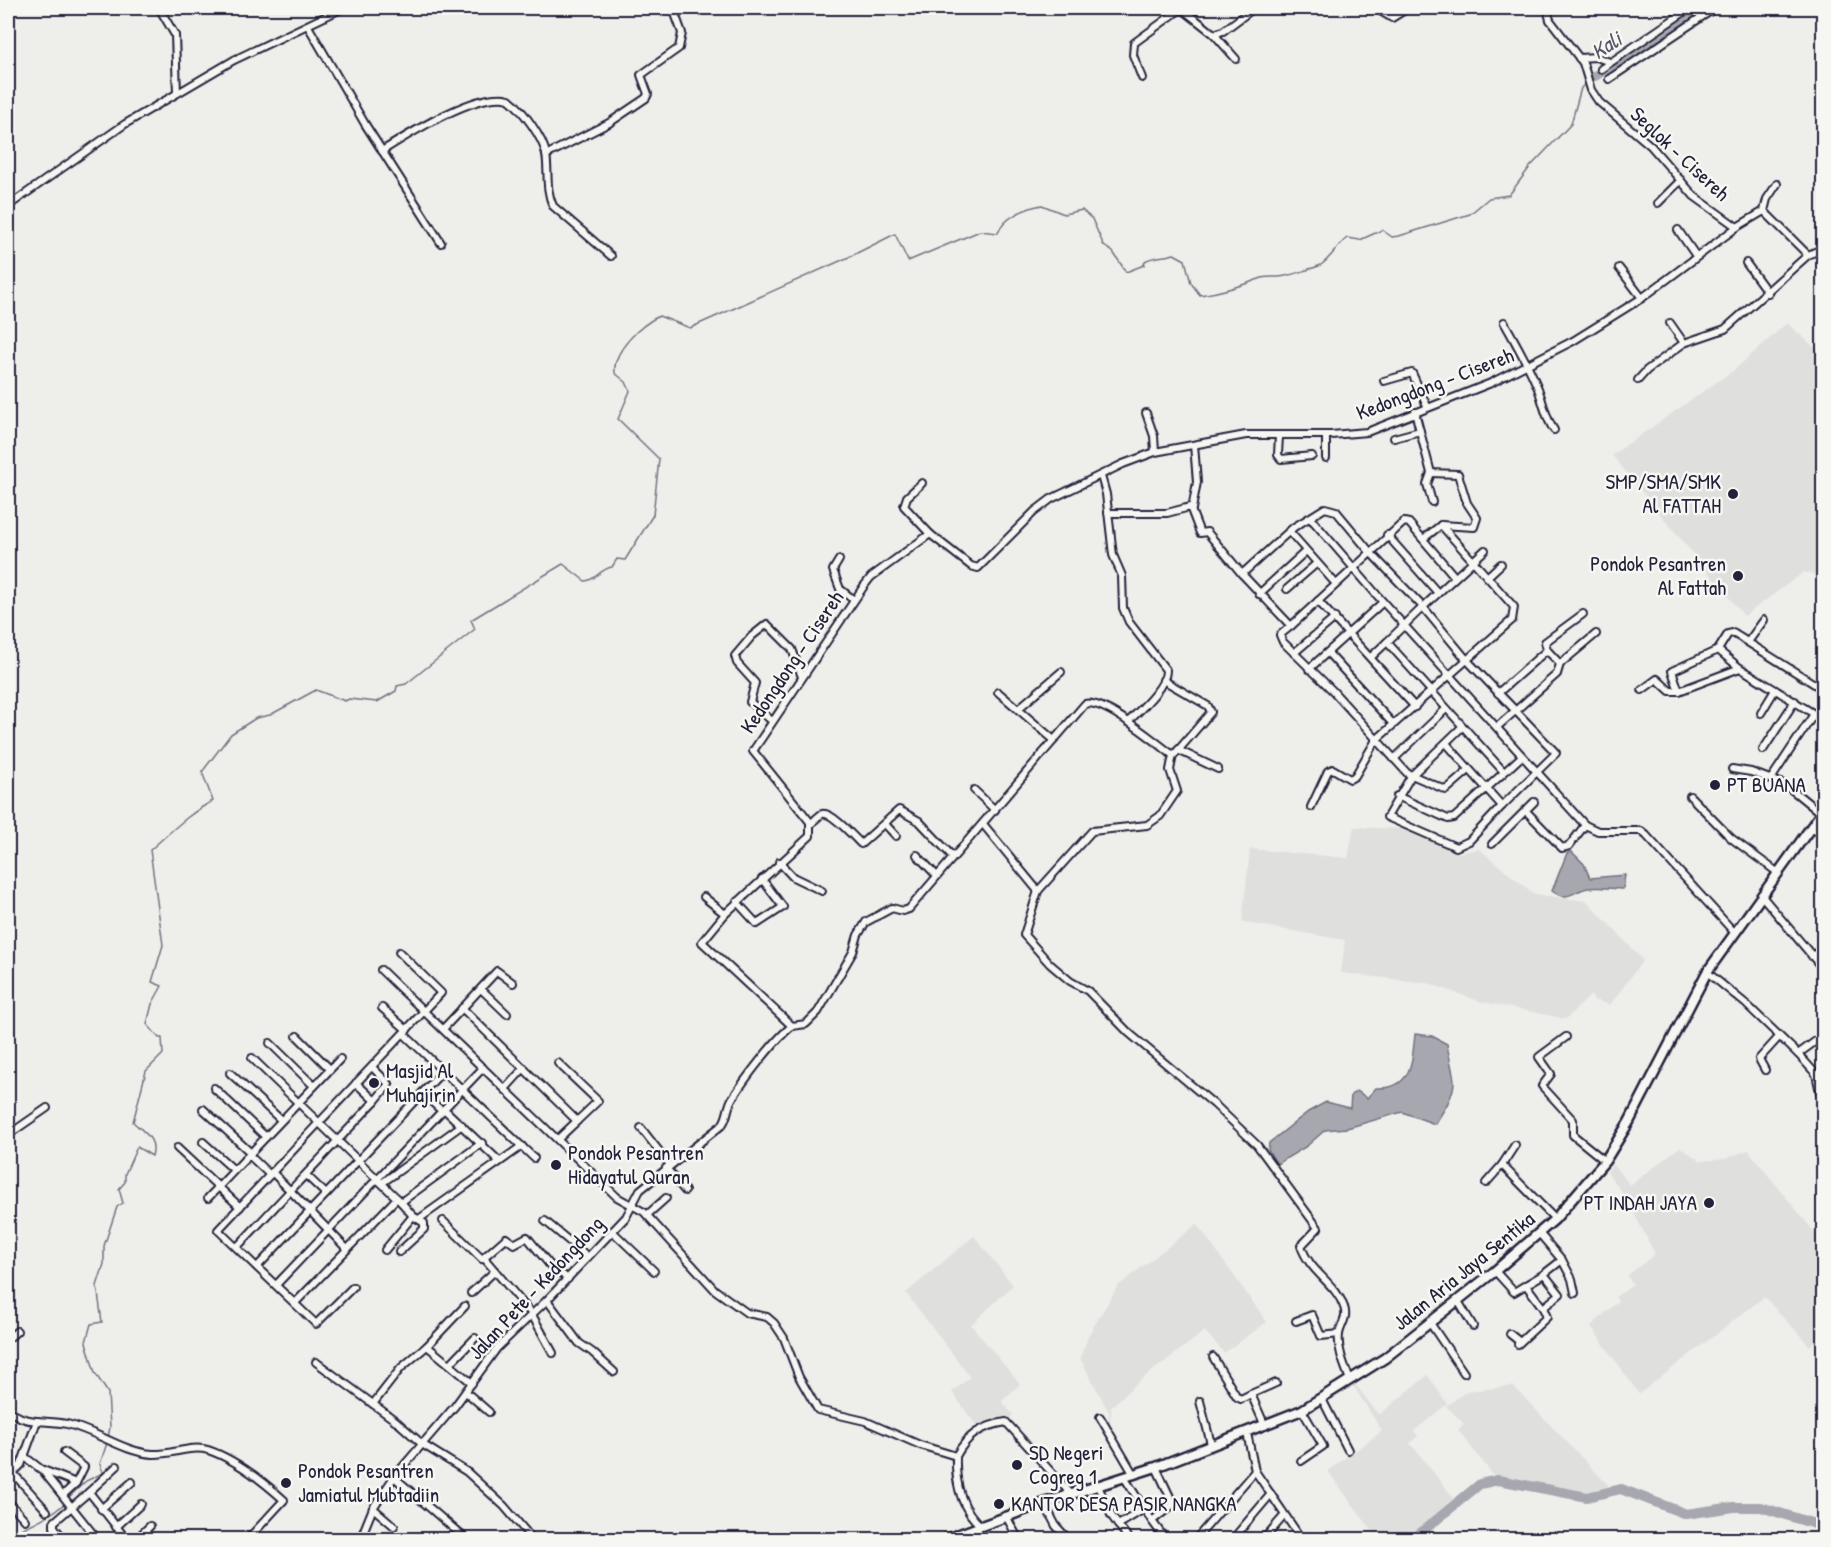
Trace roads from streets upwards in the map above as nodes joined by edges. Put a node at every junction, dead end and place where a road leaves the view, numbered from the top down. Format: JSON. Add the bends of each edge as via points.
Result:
{"nodes":[{"id":1,"x":159,"y":8,"type":"edge"},
{"id":2,"x":343,"y":8,"type":"edge"},
{"id":3,"x":673,"y":8,"type":"edge"},
{"id":4,"x":1181,"y":8,"type":"edge"},
{"id":5,"x":1254,"y":8,"type":"edge"},
{"id":6,"x":1375,"y":8,"type":"edge"},
{"id":7,"x":1408,"y":8,"type":"edge"},
{"id":8,"x":1547,"y":8,"type":"edge"},
{"id":9,"x":1690,"y":8,"type":"edge"},
{"id":10,"x":1715,"y":8,"type":"edge"},
{"id":11,"x":308,"y":26,"type":"junction"},
{"id":12,"x":1214,"y":34,"type":"junction"},
{"id":13,"x":1636,"y":52,"type":"junction"},
{"id":14,"x":1579,"y":58,"type":"junction"},
{"id":15,"x":1236,"y":59,"type":"dead end"},
{"id":16,"x":1610,"y":62,"type":"junction"},
{"id":17,"x":1601,"y":69,"type":"dead end"},
{"id":18,"x":1142,"y":78,"type":"dead end"},
{"id":19,"x":1609,"y":79,"type":"dead end"},
{"id":20,"x":177,"y":93,"type":"junction"},
{"id":21,"x":382,"y":150,"type":"junction"},
{"id":22,"x":546,"y":155,"type":"junction"},
{"id":23,"x":1680,"y":180,"type":"junction"},
{"id":24,"x":1778,"y":184,"type":"dead end"},
{"id":25,"x":1658,"y":203,"type":"dead end"},
{"id":26,"x":8,"y":206,"type":"edge"},
{"id":27,"x":1764,"y":211,"type":"junction"},
{"id":28,"x":1737,"y":227,"type":"junction"},
{"id":29,"x":1678,"y":230,"type":"dead end"},
{"id":30,"x":441,"y":243,"type":"dead end"},
{"id":31,"x":1824,"y":248,"type":"edge"},
{"id":32,"x":1808,"y":255,"type":"junction"},
{"id":33,"x":611,"y":256,"type":"dead end"},
{"id":34,"x":1696,"y":256,"type":"junction"},
{"id":35,"x":1746,"y":263,"type":"dead end"},
{"id":36,"x":1619,"y":268,"type":"dead end"},
{"id":37,"x":1768,"y":293,"type":"junction"},
{"id":38,"x":1642,"y":298,"type":"junction"},
{"id":39,"x":1504,"y":322,"type":"dead end"},
{"id":40,"x":1670,"y":323,"type":"dead end"},
{"id":41,"x":1684,"y":343,"type":"junction"},
{"id":42,"x":1529,"y":365,"type":"junction"},
{"id":43,"x":1638,"y":380,"type":"dead end"},
{"id":44,"x":1384,"y":381,"type":"dead end"},
{"id":45,"x":1428,"y":406,"type":"junction"},
{"id":46,"x":1415,"y":412,"type":"junction"},
{"id":47,"x":1146,"y":413,"type":"dead end"},
{"id":48,"x":1554,"y":430,"type":"dead end"},
{"id":49,"x":1420,"y":431,"type":"junction"},
{"id":50,"x":1279,"y":435,"type":"junction"},
{"id":51,"x":1326,"y":435,"type":"junction"},
{"id":52,"x":1394,"y":438,"type":"dead end"},
{"id":53,"x":1194,"y":445,"type":"junction"},
{"id":54,"x":1155,"y":452,"type":"junction"},
{"id":55,"x":1312,"y":456,"type":"dead end"},
{"id":56,"x":1326,"y":458,"type":"dead end"},
{"id":57,"x":1431,"y":473,"type":"junction"},
{"id":58,"x":1101,"y":476,"type":"junction"},
{"id":59,"x":922,"y":483,"type":"dead end"},
{"id":60,"x":1432,"y":502,"type":"dead end"},
{"id":61,"x":1192,"y":509,"type":"junction"},
{"id":62,"x":1108,"y":513,"type":"junction"},
{"id":63,"x":1309,"y":518,"type":"junction"},
{"id":64,"x":1441,"y":525,"type":"junction"},
{"id":65,"x":1289,"y":531,"type":"junction"},
{"id":66,"x":930,"y":534,"type":"junction"},
{"id":67,"x":1387,"y":535,"type":"junction"},
{"id":68,"x":1423,"y":539,"type":"junction"},
{"id":69,"x":1485,"y":550,"type":"dead end"},
{"id":70,"x":1306,"y":551,"type":"junction"},
{"id":71,"x":1370,"y":552,"type":"junction"},
{"id":72,"x":839,"y":560,"type":"dead end"},
{"id":73,"x":1472,"y":560,"type":"junction"},
{"id":74,"x":1316,"y":564,"type":"junction"},
{"id":75,"x":1501,"y":564,"type":"dead end"},
{"id":76,"x":1353,"y":568,"type":"junction"},
{"id":77,"x":1242,"y":574,"type":"junction"},
{"id":78,"x":1455,"y":577,"type":"junction"},
{"id":79,"x":1487,"y":577,"type":"junction"},
{"id":80,"x":1335,"y":584,"type":"junction"},
{"id":81,"x":1287,"y":589,"type":"dead end"},
{"id":82,"x":1438,"y":593,"type":"junction"},
{"id":83,"x":1259,"y":594,"type":"junction"},
{"id":84,"x":854,"y":600,"type":"junction"},
{"id":85,"x":1318,"y":600,"type":"junction"},
{"id":86,"x":1383,"y":603,"type":"junction"},
{"id":87,"x":1423,"y":607,"type":"junction"},
{"id":88,"x":1583,"y":614,"type":"dead end"},
{"id":89,"x":1335,"y":618,"type":"junction"},
{"id":90,"x":1764,"y":620,"type":"dead end"},
{"id":91,"x":1404,"y":625,"type":"junction"},
{"id":92,"x":1291,"y":626,"type":"junction"},
{"id":93,"x":1596,"y":634,"type":"dead end"},
{"id":94,"x":1349,"y":635,"type":"junction"},
{"id":95,"x":1386,"y":642,"type":"junction"},
{"id":96,"x":1748,"y":642,"type":"junction"},
{"id":97,"x":1548,"y":650,"type":"junction"},
{"id":98,"x":1719,"y":650,"type":"junction"},
{"id":99,"x":1294,"y":653,"type":"junction"},
{"id":100,"x":1328,"y":653,"type":"junction"},
{"id":101,"x":1371,"y":657,"type":"junction"},
{"id":102,"x":1466,"y":659,"type":"junction"},
{"id":103,"x":1560,"y":664,"type":"junction"},
{"id":104,"x":1740,"y":668,"type":"junction"},
{"id":105,"x":1310,"y":669,"type":"junction"},
{"id":106,"x":1061,"y":672,"type":"dead end"},
{"id":107,"x":1449,"y":676,"type":"junction"},
{"id":108,"x":802,"y":677,"type":"junction"},
{"id":109,"x":1162,"y":680,"type":"junction"},
{"id":110,"x":1642,"y":690,"type":"dead end"},
{"id":111,"x":1775,"y":690,"type":"junction"},
{"id":112,"x":1824,"y":690,"type":"edge"},
{"id":113,"x":1679,"y":691,"type":"junction"},
{"id":114,"x":998,"y":692,"type":"dead end"},
{"id":115,"x":1431,"y":692,"type":"junction"},
{"id":116,"x":1498,"y":693,"type":"junction"},
{"id":117,"x":1795,"y":700,"type":"junction"},
{"id":118,"x":1415,"y":707,"type":"junction"},
{"id":119,"x":1446,"y":709,"type":"junction"},
{"id":120,"x":1018,"y":710,"type":"junction"},
{"id":121,"x":1516,"y":711,"type":"junction"},
{"id":122,"x":1761,"y":713,"type":"dead end"},
{"id":123,"x":1820,"y":716,"type":"edge"},
{"id":124,"x":772,"y":721,"type":"junction"},
{"id":125,"x":1128,"y":722,"type":"junction"},
{"id":126,"x":1393,"y":724,"type":"junction"},
{"id":127,"x":1462,"y":727,"type":"junction"},
{"id":128,"x":1497,"y":727,"type":"junction"},
{"id":129,"x":1054,"y":740,"type":"junction"},
{"id":130,"x":1376,"y":740,"type":"junction"},
{"id":131,"x":1446,"y":743,"type":"junction"},
{"id":132,"x":1763,"y":750,"type":"dead end"},
{"id":133,"x":1175,"y":753,"type":"junction"},
{"id":134,"x":1522,"y":756,"type":"junction"},
{"id":135,"x":1394,"y":759,"type":"junction"},
{"id":136,"x":1732,"y":768,"type":"dead end"},
{"id":137,"x":1218,"y":769,"type":"dead end"},
{"id":138,"x":1469,"y":770,"type":"junction"},
{"id":139,"x":1504,"y":772,"type":"junction"},
{"id":140,"x":1537,"y":772,"type":"junction"},
{"id":141,"x":1411,"y":776,"type":"junction"},
{"id":142,"x":1772,"y":779,"type":"junction"},
{"id":143,"x":1486,"y":789,"type":"junction"},
{"id":144,"x":974,"y":790,"type":"dead end"},
{"id":145,"x":1397,"y":796,"type":"junction"},
{"id":146,"x":1690,"y":796,"type":"dead end"},
{"id":147,"x":1534,"y":802,"type":"dead end"},
{"id":148,"x":1502,"y":806,"type":"junction"},
{"id":149,"x":1311,"y":807,"type":"dead end"},
{"id":150,"x":995,"y":810,"type":"junction"},
{"id":151,"x":1526,"y":811,"type":"junction"},
{"id":152,"x":1822,"y":812,"type":"edge"},
{"id":153,"x":885,"y":824,"type":"junction"},
{"id":154,"x":982,"y":824,"type":"junction"},
{"id":155,"x":811,"y":825,"type":"junction"},
{"id":156,"x":1585,"y":825,"type":"junction"},
{"id":157,"x":1811,"y":826,"type":"junction"},
{"id":158,"x":896,"y":836,"type":"dead end"},
{"id":159,"x":1824,"y":837,"type":"edge"},
{"id":160,"x":1492,"y":844,"type":"dead end"},
{"id":161,"x":917,"y":855,"type":"dead end"},
{"id":162,"x":952,"y":856,"type":"junction"},
{"id":163,"x":779,"y":862,"type":"junction"},
{"id":164,"x":1777,"y":872,"type":"junction"},
{"id":165,"x":936,"y":875,"type":"junction"},
{"id":166,"x":762,"y":879,"type":"junction"},
{"id":167,"x":822,"y":891,"type":"dead end"},
{"id":168,"x":1038,"y":891,"type":"junction"},
{"id":169,"x":1760,"y":894,"type":"junction"},
{"id":170,"x":704,"y":897,"type":"dead end"},
{"id":171,"x":737,"y":902,"type":"junction"},
{"id":172,"x":725,"y":914,"type":"junction"},
{"id":173,"x":1734,"y":932,"type":"junction"},
{"id":174,"x":1824,"y":948,"type":"edge"},
{"id":175,"x":399,"y":952,"type":"dead end"},
{"id":176,"x":1812,"y":956,"type":"junction"},
{"id":177,"x":381,"y":970,"type":"dead end"},
{"id":178,"x":1824,"y":970,"type":"edge"},
{"id":179,"x":1707,"y":972,"type":"junction"},
{"id":180,"x":513,"y":983,"type":"dead end"},
{"id":181,"x":481,"y":989,"type":"junction"},
{"id":182,"x":382,"y":1008,"type":"dead end"},
{"id":183,"x":462,"y":1008,"type":"junction"},
{"id":184,"x":424,"y":1012,"type":"junction"},
{"id":185,"x":507,"y":1014,"type":"dead end"},
{"id":186,"x":792,"y":1026,"type":"junction"},
{"id":187,"x":442,"y":1029,"type":"junction"},
{"id":188,"x":405,"y":1032,"type":"junction"},
{"id":189,"x":1824,"y":1035,"type":"edge"},
{"id":190,"x":297,"y":1036,"type":"dead end"},
{"id":191,"x":1779,"y":1036,"type":"junction"},
{"id":192,"x":1566,"y":1037,"type":"dead end"},
{"id":193,"x":270,"y":1043,"type":"dead end"},
{"id":194,"x":1798,"y":1054,"type":"junction"},
{"id":195,"x":252,"y":1058,"type":"dead end"},
{"id":196,"x":340,"y":1059,"type":"dead end"},
{"id":197,"x":558,"y":1063,"type":"dead end"},
{"id":198,"x":372,"y":1067,"type":"junction"},
{"id":199,"x":483,"y":1068,"type":"junction"},
{"id":200,"x":524,"y":1068,"type":"junction"},
{"id":201,"x":330,"y":1069,"type":"junction"},
{"id":202,"x":1765,"y":1070,"type":"dead end"},
{"id":203,"x":443,"y":1071,"type":"junction"},
{"id":204,"x":230,"y":1073,"type":"dead end"},
{"id":205,"x":1820,"y":1075,"type":"edge"},
{"id":206,"x":356,"y":1083,"type":"junction"},
{"id":207,"x":314,"y":1086,"type":"junction"},
{"id":208,"x":214,"y":1088,"type":"dead end"},
{"id":209,"x":462,"y":1089,"type":"junction"},
{"id":210,"x":505,"y":1089,"type":"junction"},
{"id":211,"x":422,"y":1093,"type":"junction"},
{"id":212,"x":375,"y":1101,"type":"junction"},
{"id":213,"x":298,"y":1103,"type":"junction"},
{"id":214,"x":47,"y":1108,"type":"dead end"},
{"id":215,"x":203,"y":1108,"type":"dead end"},
{"id":216,"x":443,"y":1110,"type":"junction"},
{"id":217,"x":1824,"y":1111,"type":"edge"},
{"id":218,"x":281,"y":1120,"type":"junction"},
{"id":219,"x":577,"y":1121,"type":"junction"},
{"id":220,"x":319,"y":1123,"type":"junction"},
{"id":221,"x":462,"y":1125,"type":"junction"},
{"id":222,"x":641,"y":1128,"type":"dead end"},
{"id":223,"x":8,"y":1135,"type":"edge"},
{"id":224,"x":266,"y":1137,"type":"junction"},
{"id":225,"x":558,"y":1139,"type":"junction"},
{"id":226,"x":203,"y":1142,"type":"dead end"},
{"id":227,"x":339,"y":1142,"type":"junction"},
{"id":228,"x":482,"y":1143,"type":"junction"},
{"id":229,"x":1515,"y":1145,"type":"dead end"},
{"id":230,"x":522,"y":1146,"type":"junction"},
{"id":231,"x":177,"y":1148,"type":"dead end"},
{"id":232,"x":250,"y":1154,"type":"junction"},
{"id":233,"x":534,"y":1158,"type":"dead end"},
{"id":234,"x":358,"y":1161,"type":"junction"},
{"id":235,"x":499,"y":1161,"type":"junction"},
{"id":236,"x":1605,"y":1161,"type":"junction"},
{"id":237,"x":1502,"y":1165,"type":"junction"},
{"id":238,"x":668,"y":1166,"type":"junction"},
{"id":239,"x":234,"y":1170,"type":"junction"},
{"id":240,"x":271,"y":1174,"type":"junction"},
{"id":241,"x":306,"y":1175,"type":"junction"},
{"id":242,"x":380,"y":1181,"type":"junction"},
{"id":243,"x":1486,"y":1183,"type":"dead end"},
{"id":244,"x":218,"y":1187,"type":"junction"},
{"id":245,"x":685,"y":1191,"type":"dead end"},
{"id":246,"x":291,"y":1192,"type":"junction"},
{"id":247,"x":326,"y":1194,"type":"junction"},
{"id":248,"x":207,"y":1198,"type":"dead end"},
{"id":249,"x":666,"y":1198,"type":"dead end"},
{"id":250,"x":399,"y":1200,"type":"junction"},
{"id":251,"x":240,"y":1207,"type":"junction"},
{"id":252,"x":633,"y":1207,"type":"junction"},
{"id":253,"x":310,"y":1210,"type":"junction"},
{"id":254,"x":647,"y":1215,"type":"junction"},
{"id":255,"x":416,"y":1218,"type":"junction"},
{"id":256,"x":1554,"y":1219,"type":"junction"},
{"id":257,"x":443,"y":1221,"type":"dead end"},
{"id":258,"x":545,"y":1221,"type":"dead end"},
{"id":259,"x":328,"y":1230,"type":"junction"},
{"id":260,"x":612,"y":1231,"type":"junction"},
{"id":261,"x":1539,"y":1233,"type":"junction"},
{"id":262,"x":237,"y":1247,"type":"junction"},
{"id":263,"x":347,"y":1248,"type":"junction"},
{"id":264,"x":385,"y":1250,"type":"dead end"},
{"id":265,"x":399,"y":1252,"type":"dead end"},
{"id":266,"x":587,"y":1256,"type":"junction"},
{"id":267,"x":484,"y":1258,"type":"junction"},
{"id":268,"x":1562,"y":1260,"type":"junction"},
{"id":269,"x":257,"y":1267,"type":"junction"},
{"id":270,"x":495,"y":1271,"type":"junction"},
{"id":271,"x":654,"y":1271,"type":"dead end"},
{"id":272,"x":1495,"y":1271,"type":"junction"},
{"id":273,"x":1544,"y":1274,"type":"junction"},
{"id":274,"x":568,"y":1279,"type":"junction"},
{"id":275,"x":276,"y":1285,"type":"junction"},
{"id":276,"x":1526,"y":1285,"type":"junction"},
{"id":277,"x":353,"y":1287,"type":"dead end"},
{"id":278,"x":471,"y":1293,"type":"dead end"},
{"id":279,"x":1575,"y":1293,"type":"dead end"},
{"id":280,"x":547,"y":1300,"type":"junction"},
{"id":281,"x":1458,"y":1301,"type":"junction"},
{"id":282,"x":295,"y":1304,"type":"junction"},
{"id":283,"x":465,"y":1306,"type":"dead end"},
{"id":284,"x":1543,"y":1308,"type":"junction"},
{"id":285,"x":531,"y":1313,"type":"junction"},
{"id":286,"x":1296,"y":1321,"type":"dead end"},
{"id":287,"x":1430,"y":1323,"type":"junction"},
{"id":288,"x":1473,"y":1326,"type":"dead end"},
{"id":289,"x":17,"y":1331,"type":"dead end"},
{"id":290,"x":1339,"y":1334,"type":"junction"},
{"id":291,"x":1510,"y":1334,"type":"dead end"},
{"id":292,"x":475,"y":1338,"type":"dead end"},
{"id":293,"x":8,"y":1339,"type":"edge"},
{"id":294,"x":427,"y":1346,"type":"junction"},
{"id":295,"x":553,"y":1353,"type":"dead end"},
{"id":296,"x":1213,"y":1357,"type":"dead end"},
{"id":297,"x":316,"y":1362,"type":"dead end"},
{"id":298,"x":450,"y":1364,"type":"junction"},
{"id":299,"x":614,"y":1372,"type":"dead end"},
{"id":300,"x":1464,"y":1373,"type":"dead end"},
{"id":301,"x":1350,"y":1380,"type":"junction"},
{"id":302,"x":472,"y":1383,"type":"junction"},
{"id":303,"x":1276,"y":1383,"type":"dead end"},
{"id":304,"x":465,"y":1392,"type":"junction"},
{"id":305,"x":1251,"y":1394,"type":"junction"},
{"id":306,"x":1322,"y":1399,"type":"junction"},
{"id":307,"x":1200,"y":1401,"type":"dead end"},
{"id":308,"x":373,"y":1404,"type":"junction"},
{"id":309,"x":8,"y":1408,"type":"edge"},
{"id":310,"x":1302,"y":1410,"type":"junction"},
{"id":311,"x":489,"y":1412,"type":"dead end"},
{"id":312,"x":1100,"y":1417,"type":"dead end"},
{"id":313,"x":37,"y":1421,"type":"junction"},
{"id":314,"x":1265,"y":1426,"type":"junction"},
{"id":315,"x":1247,"y":1432,"type":"junction"},
{"id":316,"x":422,"y":1444,"type":"junction"},
{"id":317,"x":1211,"y":1444,"type":"junction"},
{"id":318,"x":1348,"y":1450,"type":"dead end"},
{"id":319,"x":64,"y":1452,"type":"dead end"},
{"id":320,"x":956,"y":1456,"type":"junction"},
{"id":321,"x":25,"y":1457,"type":"junction"},
{"id":322,"x":1301,"y":1461,"type":"dead end"},
{"id":323,"x":117,"y":1466,"type":"dead end"},
{"id":324,"x":1156,"y":1467,"type":"junction"},
{"id":325,"x":42,"y":1470,"type":"junction"},
{"id":326,"x":1255,"y":1471,"type":"junction"},
{"id":327,"x":10,"y":1475,"type":"edge"},
{"id":328,"x":1134,"y":1475,"type":"junction"},
{"id":329,"x":393,"y":1477,"type":"junction"},
{"id":330,"x":1124,"y":1478,"type":"junction"},
{"id":331,"x":132,"y":1482,"type":"dead end"},
{"id":332,"x":76,"y":1483,"type":"junction"},
{"id":333,"x":1098,"y":1486,"type":"junction"},
{"id":334,"x":89,"y":1492,"type":"junction"},
{"id":335,"x":1071,"y":1494,"type":"junction"},
{"id":336,"x":1271,"y":1494,"type":"junction"},
{"id":337,"x":67,"y":1500,"type":"junction"},
{"id":338,"x":8,"y":1501,"type":"edge"},
{"id":339,"x":1044,"y":1503,"type":"junction"},
{"id":340,"x":1175,"y":1503,"type":"junction"},
{"id":341,"x":141,"y":1504,"type":"dead end"},
{"id":342,"x":1183,"y":1505,"type":"dead end"},
{"id":343,"x":373,"y":1508,"type":"junction"},
{"id":344,"x":101,"y":1509,"type":"junction"},
{"id":345,"x":1144,"y":1509,"type":"junction"},
{"id":346,"x":47,"y":1510,"type":"dead end"},
{"id":347,"x":1006,"y":1516,"type":"junction"},
{"id":348,"x":1284,"y":1516,"type":"junction"},
{"id":349,"x":25,"y":1520,"type":"dead end"},
{"id":350,"x":1152,"y":1521,"type":"junction"},
{"id":351,"x":1118,"y":1525,"type":"junction"},
{"id":352,"x":150,"y":1526,"type":"dead end"},
{"id":353,"x":393,"y":1526,"type":"dead end"},
{"id":354,"x":116,"y":1527,"type":"junction"},
{"id":355,"x":977,"y":1527,"type":"junction"},
{"id":356,"x":957,"y":1537,"type":"edge"},
{"id":357,"x":1297,"y":1538,"type":"edge"},
{"id":358,"x":65,"y":1539,"type":"edge"},
{"id":359,"x":98,"y":1539,"type":"edge"},
{"id":360,"x":127,"y":1539,"type":"edge"},
{"id":361,"x":135,"y":1539,"type":"edge"},
{"id":362,"x":247,"y":1539,"type":"edge"},
{"id":363,"x":360,"y":1539,"type":"edge"},
{"id":364,"x":466,"y":1539,"type":"edge"},
{"id":365,"x":533,"y":1539,"type":"edge"},
{"id":366,"x":944,"y":1539,"type":"edge"},
{"id":367,"x":980,"y":1539,"type":"edge"},
{"id":368,"x":1019,"y":1539,"type":"edge"},
{"id":369,"x":1069,"y":1539,"type":"edge"},
{"id":370,"x":1130,"y":1539,"type":"edge"},
{"id":371,"x":1166,"y":1539,"type":"edge"},
{"id":372,"x":1195,"y":1539,"type":"edge"},
{"id":373,"x":1232,"y":1539,"type":"edge"},
{"id":374,"x":1263,"y":1539,"type":"edge"}],
"edges":[{"from":1,"to":20,"type":"street","via":[[175,35]]},
{"from":2,"to":11,"type":"street"},
{"from":3,"to":22,"type":"street","via":[[682,33],[679,48],[641,75],[646,98],[609,123]]},
{"from":4,"to":12,"type":"street"},
{"from":4,"to":18,"type":"street","via":[[1134,43],[1133,55]]},
{"from":5,"to":12,"type":"street"},
{"from":6,"to":7,"type":"street","via":[[1392,18]]},
{"from":8,"to":14,"type":"street","name":"Seglok - Cisereh","via":[[1550,20]]},
{"from":9,"to":13,"type":"street"},
{"from":10,"to":13,"type":"street"},
{"from":11,"to":20,"type":"street","via":[[241,56]]},
{"from":11,"to":21,"type":"street"},
{"from":12,"to":15,"type":"street"},
{"from":13,"to":16,"type":"street"},
{"from":13,"to":19,"type":"street"},
{"from":14,"to":16,"type":"street","via":[[1596,57]]},
{"from":14,"to":23,"type":"street","name":"Seglok - Cisereh","via":[[1591,90],[1651,146]]},
{"from":16,"to":17,"type":"street"},
{"from":20,"to":26,"type":"street","via":[[125,124]]},
{"from":21,"to":22,"type":"street","via":[[441,116],[504,97],[524,113]]},
{"from":21,"to":30,"type":"street"},
{"from":22,"to":33,"type":"street","via":[[549,196],[554,206]]},
{"from":23,"to":25,"type":"street"},
{"from":23,"to":28,"type":"street","name":"Seglok - Cisereh","via":[[1694,196]]},
{"from":24,"to":27,"type":"street"},
{"from":27,"to":28,"type":"street","name":"Seglok - Cisereh"},
{"from":27,"to":32,"type":"street"},
{"from":28,"to":34,"type":"street","name":"Kedongdong - Cisereh"},
{"from":29,"to":34,"type":"street"},
{"from":31,"to":32,"type":"street"},
{"from":32,"to":37,"type":"street"},
{"from":34,"to":38,"type":"street","name":"Kedongdong - Cisereh"},
{"from":35,"to":37,"type":"street"},
{"from":36,"to":38,"type":"street"},
{"from":37,"to":41,"type":"street","via":[[1725,329]]},
{"from":38,"to":42,"type":"street","name":"Kedongdong - Cisereh"},
{"from":39,"to":42,"type":"street"},
{"from":40,"to":41,"type":"street"},
{"from":41,"to":43,"type":"street","via":[[1648,368]]},
{"from":42,"to":45,"type":"street","name":"Kedongdong - Cisereh"},
{"from":42,"to":48,"type":"street"},
{"from":44,"to":45,"type":"street","via":[[1412,373]]},
{"from":45,"to":46,"type":"street","name":"Kedongdong - Cisereh"},
{"from":46,"to":49,"type":"street"},
{"from":46,"to":51,"type":"street","name":"Kedongdong - Cisereh","via":[[1367,432]]},
{"from":47,"to":54,"type":"street"},
{"from":49,"to":52,"type":"street"},
{"from":49,"to":57,"type":"street"},
{"from":50,"to":51,"type":"street","name":"Kedongdong - Cisereh"},
{"from":50,"to":53,"type":"street","name":"Kedongdong - Cisereh","via":[[1246,435]]},
{"from":50,"to":55,"type":"street","via":[[1281,459]]},
{"from":51,"to":56,"type":"street"},
{"from":53,"to":54,"type":"street","name":"Kedongdong - Cisereh"},
{"from":53,"to":61,"type":"street","via":[[1197,482]]},
{"from":54,"to":58,"type":"street","name":"Kedongdong - Cisereh"},
{"from":57,"to":60,"type":"street","via":[[1427,484]]},
{"from":57,"to":64,"type":"street","via":[[1458,474],[1467,503],[1477,518],[1474,527]]},
{"from":58,"to":62,"type":"street"},
{"from":58,"to":66,"type":"street","name":"Kedongdong - Cisereh","via":[[1067,489],[1034,512],[978,568]]},
{"from":59,"to":66,"type":"street","via":[[907,497],[904,506]]},
{"from":61,"to":62,"type":"street"},
{"from":61,"to":77,"type":"street","via":[[1200,533],[1207,532]]},
{"from":62,"to":109,"type":"street","via":[[1113,555],[1122,576],[1123,608],[1166,670]]},
{"from":63,"to":65,"type":"street"},
{"from":63,"to":71,"type":"street","via":[[1332,508]]},
{"from":63,"to":76,"type":"street"},
{"from":64,"to":68,"type":"street"},
{"from":64,"to":73,"type":"street"},
{"from":65,"to":70,"type":"street"},
{"from":65,"to":77,"type":"street"},
{"from":66,"to":84,"type":"street","name":"Kedongdong - Cisereh","via":[[871,577]]},
{"from":67,"to":68,"type":"street","via":[[1404,522]]},
{"from":67,"to":71,"type":"street"},
{"from":67,"to":82,"type":"street"},
{"from":68,"to":78,"type":"street"},
{"from":69,"to":73,"type":"street"},
{"from":70,"to":74,"type":"street"},
{"from":70,"to":83,"type":"street"},
{"from":71,"to":76,"type":"street"},
{"from":71,"to":87,"type":"street"},
{"from":72,"to":84,"type":"street","via":[[833,570],[836,583]]},
{"from":73,"to":78,"type":"street"},
{"from":73,"to":79,"type":"street"},
{"from":74,"to":80,"type":"street"},
{"from":74,"to":81,"type":"street"},
{"from":75,"to":79,"type":"street"},
{"from":76,"to":80,"type":"street"},
{"from":76,"to":86,"type":"street"},
{"from":77,"to":83,"type":"street"},
{"from":78,"to":82,"type":"street"},
{"from":79,"to":102,"type":"street","via":[[1515,612],[1512,620]]},
{"from":80,"to":85,"type":"street"},
{"from":82,"to":87,"type":"street"},
{"from":83,"to":92,"type":"street"},
{"from":84,"to":108,"type":"street","name":"Kedongdong - Cisereh"},
{"from":85,"to":89,"type":"street"},
{"from":85,"to":92,"type":"street"},
{"from":86,"to":91,"type":"street"},
{"from":86,"to":94,"type":"street"},
{"from":87,"to":91,"type":"street"},
{"from":87,"to":102,"type":"street"},
{"from":88,"to":97,"type":"street","via":[[1545,642]]},
{"from":89,"to":94,"type":"street"},
{"from":89,"to":99,"type":"street"},
{"from":90,"to":96,"type":"street"},
{"from":91,"to":95,"type":"street"},
{"from":91,"to":107,"type":"street"},
{"from":92,"to":99,"type":"street","via":[[1280,638]]},
{"from":93,"to":103,"type":"street"},
{"from":94,"to":100,"type":"street"},
{"from":94,"to":101,"type":"street"},
{"from":95,"to":101,"type":"street"},
{"from":95,"to":115,"type":"street"},
{"from":96,"to":98,"type":"street","via":[[1731,633]]},
{"from":96,"to":112,"type":"street"},
{"from":97,"to":103,"type":"street"},
{"from":97,"to":116,"type":"street"},
{"from":98,"to":104,"type":"street"},
{"from":98,"to":113,"type":"street","via":[[1672,671]]},
{"from":99,"to":105,"type":"street"},
{"from":100,"to":105,"type":"street"},
{"from":100,"to":126,"type":"street"},
{"from":101,"to":118,"type":"street"},
{"from":102,"to":107,"type":"street"},
{"from":102,"to":116,"type":"street"},
{"from":103,"to":121,"type":"street","via":[[1557,674]]},
{"from":104,"to":111,"type":"street"},
{"from":104,"to":113,"type":"street"},
{"from":105,"to":130,"type":"street"},
{"from":106,"to":120,"type":"street"},
{"from":107,"to":115,"type":"street"},
{"from":107,"to":128,"type":"street"},
{"from":108,"to":124,"type":"street","name":"Kedongdong - Cisereh"},
{"from":108,"to":124,"type":"street","via":[[792,649],[767,624],[735,656],[755,683],[750,702]]},
{"from":109,"to":125,"type":"street","via":[[1151,699]]},
{"from":109,"to":133,"type":"street","via":[[1210,707],[1206,720]]},
{"from":110,"to":113,"type":"street","via":[[1657,679],[1670,691]]},
{"from":111,"to":117,"type":"street"},
{"from":111,"to":122,"type":"street"},
{"from":114,"to":120,"type":"street"},
{"from":115,"to":118,"type":"street"},
{"from":115,"to":119,"type":"street"},
{"from":116,"to":121,"type":"street"},
{"from":117,"to":123,"type":"street"},
{"from":117,"to":132,"type":"street"},
{"from":118,"to":126,"type":"street"},
{"from":119,"to":127,"type":"street"},
{"from":119,"to":135,"type":"street"},
{"from":120,"to":129,"type":"street"},
{"from":121,"to":128,"type":"street"},
{"from":121,"to":140,"type":"street","via":[[1556,753]]},
{"from":123,"to":142,"type":"street"},
{"from":124,"to":155,"type":"street","name":"Kedongdong - Cisereh","via":[[754,754]]},
{"from":125,"to":129,"type":"street","via":[[1088,702]]},
{"from":125,"to":133,"type":"street"},
{"from":126,"to":130,"type":"street"},
{"from":127,"to":131,"type":"street"},
{"from":127,"to":139,"type":"street"},
{"from":128,"to":134,"type":"street"},
{"from":129,"to":150,"type":"street"},
{"from":130,"to":135,"type":"street"},
{"from":130,"to":149,"type":"street","via":[[1353,778],[1333,769],[1328,771]]},
{"from":131,"to":138,"type":"street"},
{"from":131,"to":141,"type":"street"},
{"from":133,"to":137,"type":"street"},
{"from":133,"to":168,"type":"street","via":[[1170,771],[1177,791],[1160,816],[1147,825],[1127,829],[1094,829]]},
{"from":134,"to":139,"type":"street"},
{"from":134,"to":140,"type":"street"},
{"from":135,"to":141,"type":"street"},
{"from":136,"to":142,"type":"street"},
{"from":138,"to":141,"type":"street","via":[[1446,790]]},
{"from":138,"to":143,"type":"street"},
{"from":139,"to":143,"type":"street"},
{"from":140,"to":148,"type":"street"},
{"from":140,"to":156,"type":"street"},
{"from":141,"to":145,"type":"street"},
{"from":142,"to":152,"type":"street","via":[[1799,793]]},
{"from":143,"to":145,"type":"street","via":[[1451,819]]},
{"from":143,"to":148,"type":"street"},
{"from":144,"to":150,"type":"street"},
{"from":145,"to":148,"type":"street","via":[[1388,818],[1455,847],[1469,841]]},
{"from":146,"to":164,"type":"street","via":[[1731,837]]},
{"from":147,"to":151,"type":"street"},
{"from":150,"to":154,"type":"street"},
{"from":151,"to":156,"type":"street","via":[[1562,848],[1569,846]]},
{"from":151,"to":160,"type":"street"},
{"from":152,"to":157,"type":"street","name":"Jalan Aria Jaya Sentika"},
{"from":153,"to":155,"type":"street","via":[[861,844],[826,814]]},
{"from":153,"to":158,"type":"street"},
{"from":153,"to":162,"type":"street","via":[[899,810],[913,816]]},
{"from":154,"to":162,"type":"street"},
{"from":154,"to":168,"type":"street"},
{"from":155,"to":163,"type":"street","via":[[810,836]]},
{"from":156,"to":173,"type":"street","via":[[1598,831],[1641,831]]},
{"from":157,"to":159,"type":"street"},
{"from":157,"to":164,"type":"street","name":"Jalan Aria Jaya Sentika"},
{"from":161,"to":165,"type":"street"},
{"from":162,"to":165,"type":"street"},
{"from":163,"to":166,"type":"street"},
{"from":163,"to":167,"type":"street","via":[[793,877]]},
{"from":164,"to":169,"type":"street","name":"Jalan Aria Jaya Sentika"},
{"from":165,"to":186,"type":"street","via":[[909,909],[892,908],[866,922],[818,1012],[804,1025]]},
{"from":166,"to":171,"type":"street"},
{"from":166,"to":171,"type":"street","via":[[783,907],[757,924]]},
{"from":168,"to":290,"type":"street","via":[[1024,936],[1029,943],[1232,1120],[1257,1145],[1318,1228],[1301,1246],[1313,1270],[1333,1289],[1344,1307],[1346,1317]]},
{"from":169,"to":173,"type":"street","name":"Jalan Aria Jaya Sentika"},
{"from":169,"to":176,"type":"street"},
{"from":170,"to":172,"type":"street"},
{"from":171,"to":172,"type":"street"},
{"from":172,"to":186,"type":"street","via":[[703,945]]},
{"from":173,"to":179,"type":"street","name":"Jalan Aria Jaya Sentika"},
{"from":174,"to":176,"type":"street"},
{"from":175,"to":184,"type":"street","via":[[441,992]]},
{"from":176,"to":178,"type":"street"},
{"from":177,"to":184,"type":"street"},
{"from":179,"to":191,"type":"street"},
{"from":179,"to":236,"type":"street","name":"Jalan Aria Jaya Sentika"},
{"from":180,"to":181,"type":"street","via":[[498,970]]},
{"from":181,"to":183,"type":"street"},
{"from":181,"to":185,"type":"street"},
{"from":182,"to":188,"type":"street"},
{"from":183,"to":187,"type":"street"},
{"from":183,"to":200,"type":"street"},
{"from":184,"to":187,"type":"street"},
{"from":184,"to":188,"type":"street"},
{"from":186,"to":238,"type":"street","via":[[731,1101],[722,1125]]},
{"from":187,"to":199,"type":"street"},
{"from":188,"to":198,"type":"street"},
{"from":188,"to":203,"type":"street"},
{"from":189,"to":194,"type":"street"},
{"from":190,"to":201,"type":"street"},
{"from":191,"to":194,"type":"street"},
{"from":191,"to":202,"type":"street","via":[[1759,1059]]},
{"from":192,"to":236,"type":"street","via":[[1539,1057],[1551,1074],[1542,1086],[1573,1120],[1573,1135]]},
{"from":193,"to":207,"type":"street"},
{"from":194,"to":205,"type":"street"},
{"from":195,"to":213,"type":"street"},
{"from":196,"to":201,"type":"street"},
{"from":197,"to":219,"type":"street","via":[[598,1101]]},
{"from":198,"to":206,"type":"street"},
{"from":198,"to":212,"type":"street","via":[[388,1084]]},
{"from":199,"to":209,"type":"street"},
{"from":199,"to":210,"type":"street"},
{"from":200,"to":210,"type":"street"},
{"from":200,"to":219,"type":"street"},
{"from":201,"to":207,"type":"street"},
{"from":203,"to":209,"type":"street"},
{"from":203,"to":211,"type":"street"},
{"from":204,"to":218,"type":"street"},
{"from":205,"to":217,"type":"street"},
{"from":206,"to":212,"type":"street"},
{"from":206,"to":220,"type":"street"},
{"from":207,"to":213,"type":"street"},
{"from":208,"to":224,"type":"street"},
{"from":209,"to":216,"type":"street"},
{"from":209,"to":230,"type":"street"},
{"from":210,"to":225,"type":"street"},
{"from":211,"to":216,"type":"street"},
{"from":211,"to":234,"type":"street"},
{"from":212,"to":227,"type":"street"},
{"from":213,"to":218,"type":"street"},
{"from":213,"to":220,"type":"street"},
{"from":214,"to":223,"type":"street"},
{"from":215,"to":232,"type":"street"},
{"from":216,"to":221,"type":"street"},
{"from":216,"to":242,"type":"street"},
{"from":218,"to":224,"type":"street"},
{"from":219,"to":225,"type":"street"},
{"from":220,"to":227,"type":"street"},
{"from":220,"to":240,"type":"street"},
{"from":221,"to":228,"type":"street"},
{"from":221,"to":242,"type":"street"},
{"from":222,"to":238,"type":"street"},
{"from":224,"to":232,"type":"street"},
{"from":225,"to":252,"type":"street","via":[[616,1197]]},
{"from":226,"to":239,"type":"street"},
{"from":227,"to":234,"type":"street"},
{"from":227,"to":241,"type":"street"},
{"from":228,"to":235,"type":"street"},
{"from":228,"to":250,"type":"street"},
{"from":229,"to":237,"type":"street"},
{"from":230,"to":233,"type":"street"},
{"from":230,"to":235,"type":"street"},
{"from":231,"to":244,"type":"street"},
{"from":232,"to":239,"type":"street"},
{"from":232,"to":240,"type":"street"},
{"from":234,"to":242,"type":"street"},
{"from":234,"to":247,"type":"street"},
{"from":235,"to":255,"type":"street"},
{"from":236,"to":256,"type":"street","name":"Jalan Aria Jaya Sentika"},
{"from":237,"to":243,"type":"street"},
{"from":237,"to":256,"type":"street"},
{"from":238,"to":245,"type":"street"},
{"from":238,"to":252,"type":"street","via":[[640,1190]]},
{"from":239,"to":244,"type":"street"},
{"from":240,"to":246,"type":"street"},
{"from":240,"to":251,"type":"street"},
{"from":241,"to":246,"type":"street"},
{"from":241,"to":247,"type":"street"},
{"from":242,"to":250,"type":"street"},
{"from":242,"to":259,"type":"street"},
{"from":244,"to":248,"type":"street"},
{"from":244,"to":251,"type":"street"},
{"from":246,"to":253,"type":"street"},
{"from":246,"to":262,"type":"street"},
{"from":247,"to":253,"type":"street"},
{"from":249,"to":254,"type":"street"},
{"from":250,"to":255,"type":"street"},
{"from":250,"to":263,"type":"street"},
{"from":251,"to":262,"type":"street","via":[[218,1230]]},
{"from":252,"to":254,"type":"street"},
{"from":252,"to":260,"type":"street","name":"Jalan Pete - Kedongdong"},
{"from":253,"to":259,"type":"street"},
{"from":253,"to":269,"type":"street"},
{"from":254,"to":320,"type":"street","via":[[715,1290],[747,1312],[774,1323],[818,1410],[866,1421]]},
{"from":255,"to":264,"type":"street"},
{"from":255,"to":265,"type":"street","via":[[424,1223],[424,1229]]},
{"from":256,"to":261,"type":"street","name":"Jalan Aria Jaya Sentika"},
{"from":257,"to":267,"type":"street"},
{"from":258,"to":266,"type":"street"},
{"from":259,"to":263,"type":"street"},
{"from":259,"to":275,"type":"street"},
{"from":260,"to":266,"type":"street","name":"Jalan Pete - Kedongdong"},
{"from":260,"to":271,"type":"street"},
{"from":261,"to":268,"type":"street"},
{"from":261,"to":272,"type":"street","name":"Jalan Aria Jaya Sentika"},
{"from":262,"to":269,"type":"street"},
{"from":263,"to":282,"type":"street"},
{"from":266,"to":274,"type":"street","name":"Jalan Pete - Kedongdong"},
{"from":267,"to":270,"type":"street"},
{"from":267,"to":274,"type":"street","via":[[506,1238],[514,1244],[525,1236]]},
{"from":268,"to":273,"type":"street"},
{"from":268,"to":279,"type":"street"},
{"from":269,"to":275,"type":"street"},
{"from":270,"to":278,"type":"street"},
{"from":270,"to":285,"type":"street"},
{"from":272,"to":276,"type":"street","via":[[1512,1292]]},
{"from":272,"to":281,"type":"street","name":"Jalan Aria Jaya Sentika"},
{"from":273,"to":276,"type":"street"},
{"from":273,"to":284,"type":"street","via":[[1560,1294]]},
{"from":274,"to":280,"type":"street","name":"Jalan Pete - Kedongdong"},
{"from":275,"to":282,"type":"street"},
{"from":276,"to":284,"type":"street"},
{"from":277,"to":282,"type":"street","via":[[317,1324]]},
{"from":280,"to":285,"type":"street","name":"Jalan Pete - Kedongdong"},
{"from":280,"to":299,"type":"street","via":[[577,1341]]},
{"from":281,"to":287,"type":"street","name":"Jalan Aria Jaya Sentika"},
{"from":281,"to":288,"type":"street"},
{"from":283,"to":294,"type":"street"},
{"from":284,"to":291,"type":"street","via":[[1547,1317],[1519,1343]]},
{"from":285,"to":295,"type":"street"},
{"from":285,"to":302,"type":"street","name":"Jalan Pete - Kedongdong","via":[[497,1348]]},
{"from":286,"to":290,"type":"street","via":[[1311,1315],[1322,1336]]},
{"from":287,"to":300,"type":"street"},
{"from":287,"to":301,"type":"street","name":"Jalan Aria Jaya Sentika"},
{"from":289,"to":293,"type":"street"},
{"from":290,"to":301,"type":"street"},
{"from":292,"to":298,"type":"street"},
{"from":294,"to":298,"type":"street"},
{"from":294,"to":308,"type":"street","via":[[401,1368]]},
{"from":296,"to":305,"type":"street","via":[[1237,1397]]},
{"from":297,"to":308,"type":"street"},
{"from":298,"to":302,"type":"street"},
{"from":301,"to":306,"type":"street","name":"Jalan Aria Jaya Sentika"},
{"from":302,"to":304,"type":"street","name":"Jalan Pete - Kedongdong"},
{"from":303,"to":305,"type":"street"},
{"from":304,"to":311,"type":"street"},
{"from":304,"to":316,"type":"street","name":"Jalan Pete - Kedongdong"},
{"from":305,"to":314,"type":"street"},
{"from":306,"to":310,"type":"street","name":"Jalan Aria Jaya Sentika"},
{"from":306,"to":318,"type":"street"},
{"from":307,"to":317,"type":"street"},
{"from":308,"to":316,"type":"street"},
{"from":309,"to":313,"type":"street","via":[[25,1420]]},
{"from":310,"to":314,"type":"street","name":"Jalan Aria Jaya Sentika"},
{"from":310,"to":322,"type":"street","via":[[1323,1446]]},
{"from":312,"to":328,"type":"street"},
{"from":313,"to":321,"type":"street"},
{"from":313,"to":362,"type":"street","via":[[67,1424],[141,1452],[171,1454],[204,1449],[232,1463],[284,1500]]},
{"from":314,"to":315,"type":"street","name":"Jalan Aria Jaya Sentika"},
{"from":315,"to":317,"type":"street","name":"Jalan Aria Jaya Sentika"},
{"from":315,"to":326,"type":"street"},
{"from":316,"to":329,"type":"street","name":"Jalan Pete - Kedongdong"},
{"from":316,"to":365,"type":"street","via":[[482,1485]]},
{"from":317,"to":324,"type":"street","name":"Jalan Aria Jaya Sentika"},
{"from":319,"to":332,"type":"street","via":[[84,1467]]},
{"from":320,"to":335,"type":"street","via":[[977,1430],[1006,1422]]},
{"from":320,"to":355,"type":"street","via":[[959,1495]]},
{"from":321,"to":325,"type":"street"},
{"from":321,"to":327,"type":"street"},
{"from":323,"to":334,"type":"street"},
{"from":324,"to":328,"type":"street","name":"Jalan Aria Jaya Sentika"},
{"from":324,"to":340,"type":"street"},
{"from":325,"to":332,"type":"street"},
{"from":325,"to":337,"type":"street"},
{"from":326,"to":336,"type":"street"},
{"from":326,"to":372,"type":"street"},
{"from":327,"to":346,"type":"street"},
{"from":328,"to":330,"type":"street","name":"Jalan Aria Jaya Sentika"},
{"from":329,"to":343,"type":"street","name":"Jalan Pete - Kedongdong"},
{"from":329,"to":364,"type":"street"},
{"from":330,"to":333,"type":"street","name":"Jalan Aria Jaya Sentika"},
{"from":330,"to":345,"type":"street"},
{"from":331,"to":344,"type":"street"},
{"from":332,"to":337,"type":"street"},
{"from":333,"to":335,"type":"street","name":"Jalan Aria Jaya Sentika"},
{"from":333,"to":351,"type":"street"},
{"from":334,"to":337,"type":"street"},
{"from":334,"to":344,"type":"street"},
{"from":335,"to":339,"type":"street","name":"Jalan Aria Jaya Sentika"},
{"from":336,"to":348,"type":"street"},
{"from":336,"to":373,"type":"street"},
{"from":337,"to":358,"type":"street","via":[[53,1524]]},
{"from":337,"to":359,"type":"street"},
{"from":338,"to":349,"type":"street"},
{"from":339,"to":347,"type":"street","name":"Jalan Aria Jaya Sentika"},
{"from":339,"to":369,"type":"street","via":[[1056,1526]]},
{"from":340,"to":342,"type":"street"},
{"from":340,"to":350,"type":"street"},
{"from":341,"to":354,"type":"street"},
{"from":343,"to":353,"type":"street"},
{"from":343,"to":363,"type":"street","name":"Jalan Pete - Kedongdong"},
{"from":344,"to":354,"type":"street"},
{"from":345,"to":350,"type":"street"},
{"from":345,"to":351,"type":"street"},
{"from":347,"to":355,"type":"street","name":"Jalan Aria Jaya Sentika"},
{"from":347,"to":368,"type":"street"},
{"from":348,"to":357,"type":"street"},
{"from":348,"to":374,"type":"street"},
{"from":350,"to":371,"type":"street"},
{"from":351,"to":370,"type":"street"},
{"from":352,"to":361,"type":"street"},
{"from":354,"to":360,"type":"street"},
{"from":355,"to":356,"type":"street","name":"Jalan Aria Jaya Sentika"},
{"from":355,"to":367,"type":"street"},
{"from":356,"to":366,"type":"street","name":"Jalan Aria Jaya Sentika"}]}
